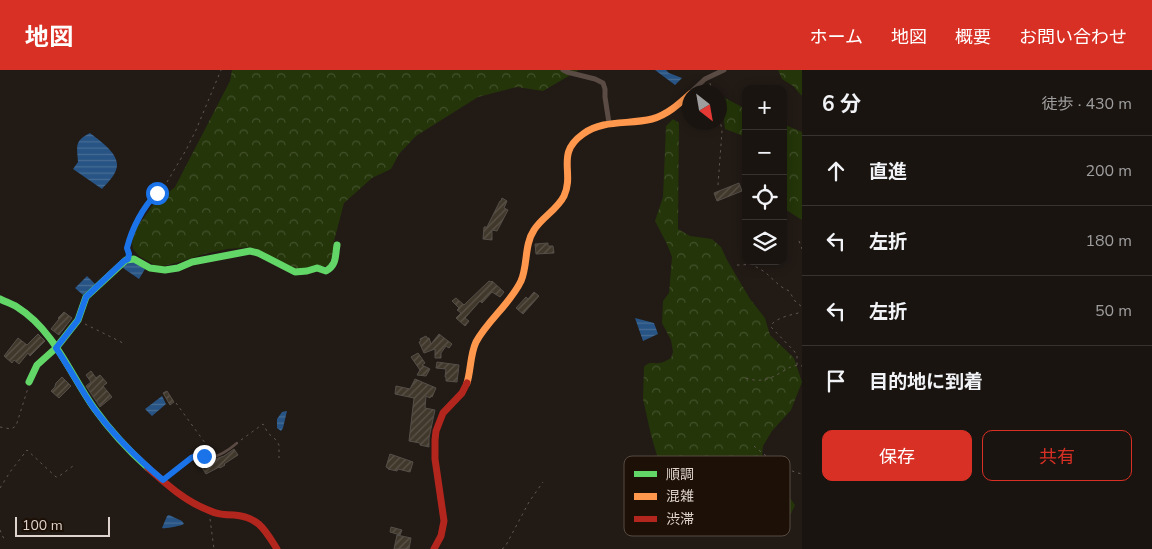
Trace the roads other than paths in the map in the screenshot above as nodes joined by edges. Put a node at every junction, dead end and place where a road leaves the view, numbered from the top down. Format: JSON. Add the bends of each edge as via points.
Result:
{"nodes":[{"id":1,"x":563,"y":70,"type":"edge"},
{"id":2,"x":724,"y":70,"type":"edge"},
{"id":3,"x":700,"y":85,"type":"edge"},
{"id":4,"x":682,"y":100,"type":"edge"},
{"id":5,"x":609,"y":123,"type":"junction"},
{"id":6,"x":337,"y":244,"type":"dead end"},
{"id":7,"x":0,"y":299,"type":"edge"},
{"id":8,"x":56,"y":348,"type":"junction"},
{"id":9,"x":29,"y":382,"type":"road end"},
{"id":10,"x":237,"y":443,"type":"road end"},
{"id":11,"x":163,"y":480,"type":"junction"},
{"id":12,"x":277,"y":549,"type":"edge"},
{"id":13,"x":434,"y":549,"type":"edge"}],
"edges":[{"from":1,"to":5,"type":"street","via":[[596,78],[603,83]]},
{"from":2,"to":3,"type":"street"},
{"from":4,"to":5,"type":"street","via":[[668,112],[654,118]]},
{"from":5,"to":13,"type":"street","via":[[590,129],[570,146],[563,197],[533,231],[523,276],[473,349],[466,387],[447,409],[436,430],[434,456],[444,522]]},
{"from":6,"to":8,"type":"street","via":[[334,265],[326,271],[317,268],[295,272],[250,251],[164,270],[150,268],[134,258],[128,259],[86,297],[78,320]]},
{"from":7,"to":8,"type":"street","via":[[33,318]]},
{"from":8,"to":9,"type":"street","via":[[37,365]]},
{"from":8,"to":11,"type":"street","via":[[106,424]]},
{"from":10,"to":11,"type":"lane","via":[[212,457],[194,456]]},
{"from":11,"to":12,"type":"street","via":[[184,497],[217,514],[252,519],[260,524]]}]}
